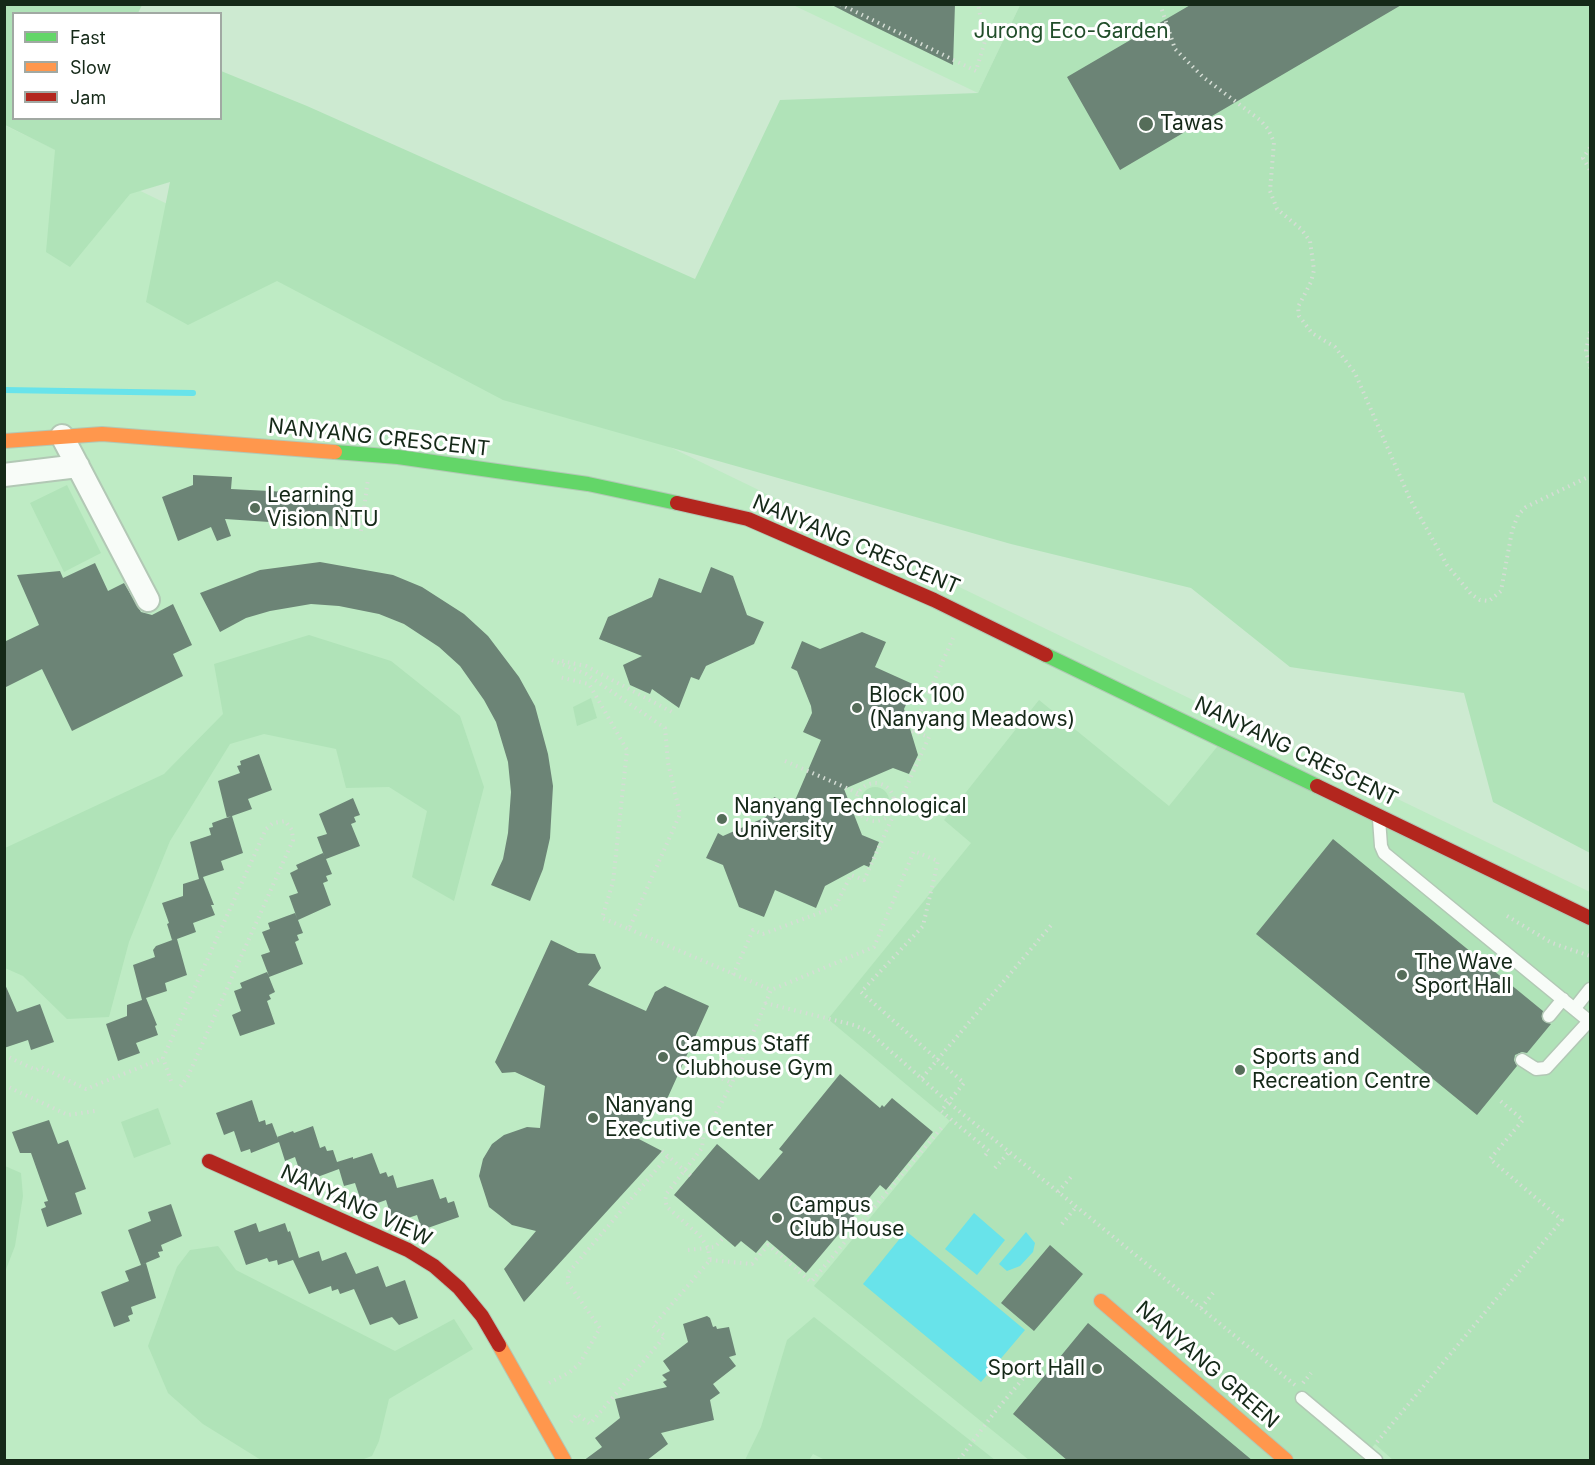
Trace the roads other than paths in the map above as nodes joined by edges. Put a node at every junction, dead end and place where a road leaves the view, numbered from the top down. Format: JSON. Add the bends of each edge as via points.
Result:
{"nodes":[{"id":1,"x":62,"y":436,"type":"junction"},
{"id":2,"x":4,"y":441,"type":"edge"},
{"id":3,"x":78,"y":466,"type":"junction"},
{"id":4,"x":4,"y":475,"type":"edge"},
{"id":5,"x":148,"y":600,"type":"dead end"},
{"id":6,"x":1379,"y":815,"type":"junction"},
{"id":7,"x":1590,"y":918,"type":"edge"},
{"id":8,"x":1590,"y":989,"type":"edge"},
{"id":9,"x":1563,"y":999,"type":"junction"},
{"id":10,"x":1575,"y":1008,"type":"junction"},
{"id":11,"x":1549,"y":1016,"type":"dead end"},
{"id":12,"x":1590,"y":1020,"type":"edge"},
{"id":13,"x":1522,"y":1060,"type":"dead end"},
{"id":14,"x":209,"y":1161,"type":"dead end"},
{"id":15,"x":1101,"y":1301,"type":"dead end"},
{"id":16,"x":1302,"y":1398,"type":"dead end"},
{"id":17,"x":564,"y":1461,"type":"edge"},
{"id":18,"x":1286,"y":1461,"type":"edge"},
{"id":19,"x":1376,"y":1461,"type":"edge"}],
"edges":[{"from":1,"to":2,"type":"street","name":"NANYANG CRESCENT"},
{"from":1,"to":3,"type":"street"},
{"from":1,"to":6,"type":"street","name":"NANYANG CRESCENT","via":[[102,435],[398,458],[588,484],[748,519],[934,600]]},
{"from":3,"to":4,"type":"street"},
{"from":3,"to":5,"type":"street"},
{"from":6,"to":7,"type":"street","name":"NANYANG CRESCENT"},
{"from":6,"to":9,"type":"lane","via":[[1384,853]]},
{"from":8,"to":10,"type":"lane"},
{"from":9,"to":10,"type":"lane"},
{"from":9,"to":11,"type":"lane"},
{"from":10,"to":12,"type":"lane"},
{"from":12,"to":13,"type":"lane","via":[[1546,1068],[1536,1069]]},
{"from":14,"to":17,"type":"street","name":"NANYANG VIEW","via":[[408,1250],[434,1266],[482,1316]]},
{"from":15,"to":18,"type":"street","name":"NANYANG GREEN"},
{"from":16,"to":19,"type":"lane"}]}
